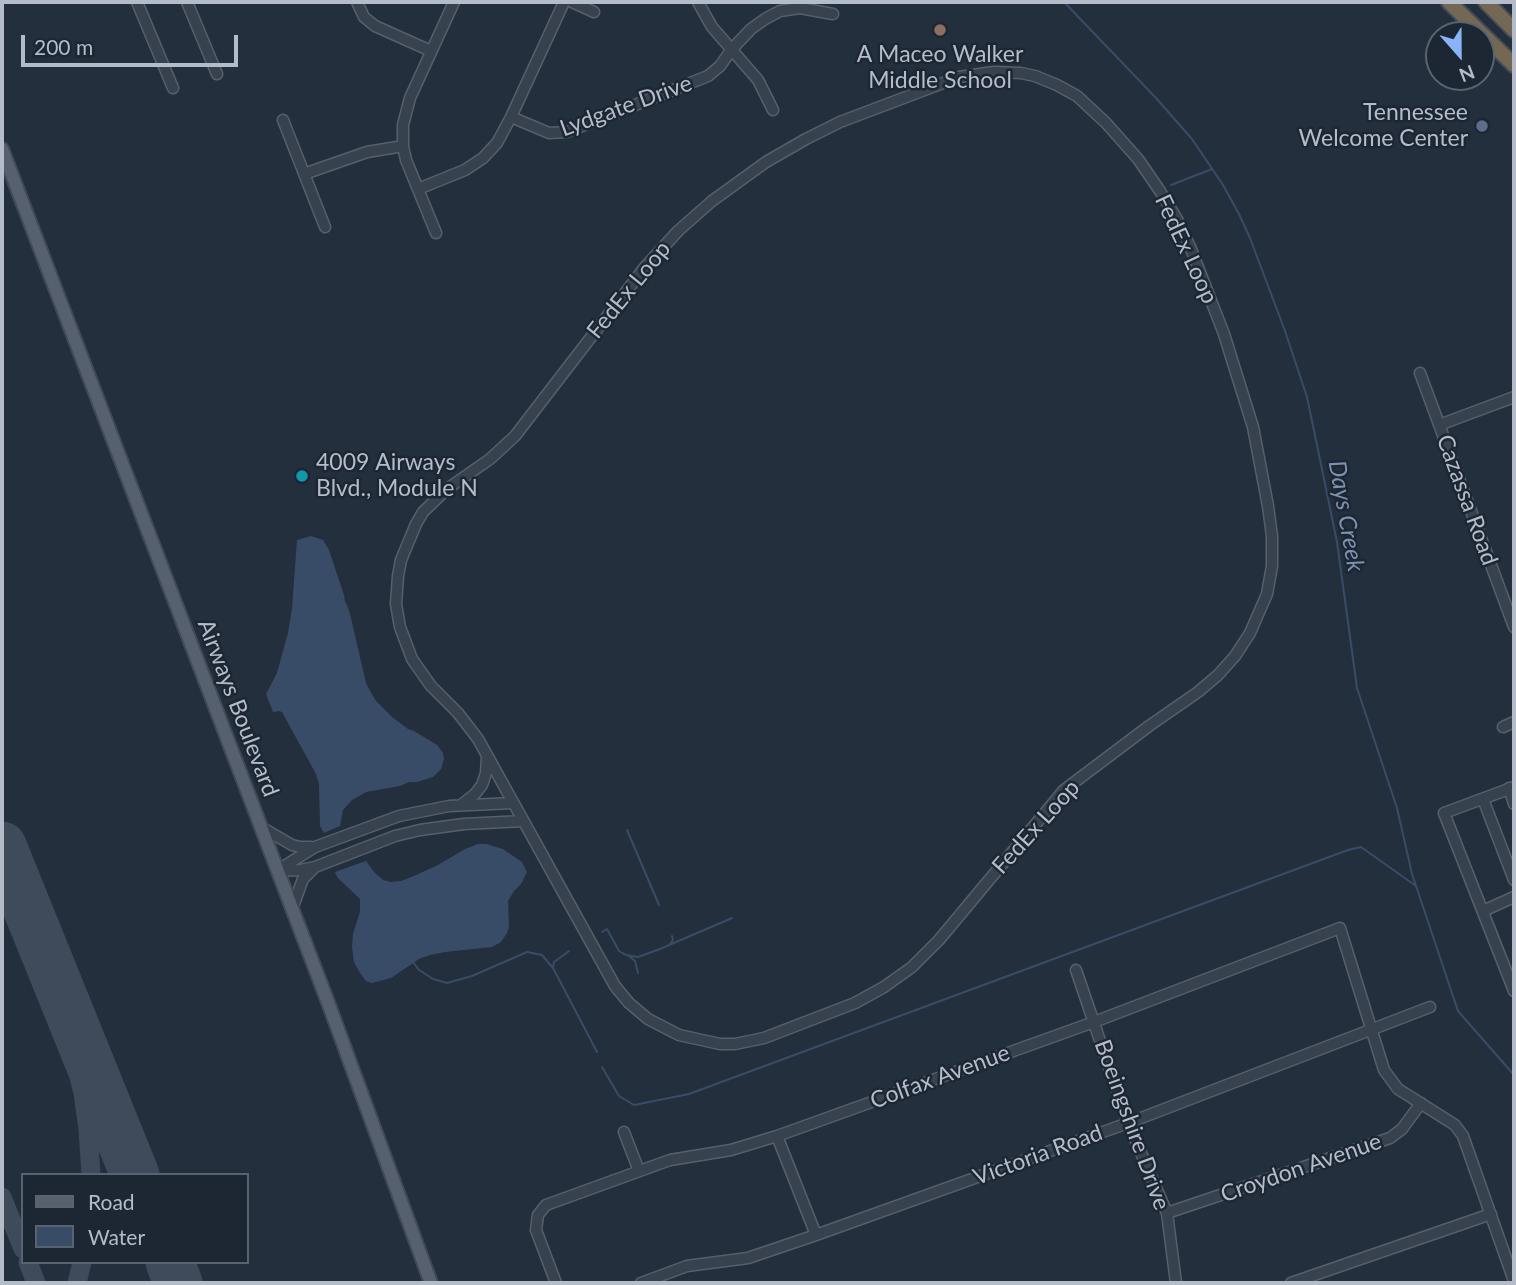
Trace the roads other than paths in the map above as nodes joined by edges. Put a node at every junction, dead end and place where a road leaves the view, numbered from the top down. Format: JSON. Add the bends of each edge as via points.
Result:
{"nodes":[{"id":1,"x":137,"y":2,"type":"edge"},
{"id":2,"x":187,"y":2,"type":"edge"},
{"id":3,"x":357,"y":2,"type":"edge"},
{"id":4,"x":454,"y":2,"type":"edge"},
{"id":5,"x":564,"y":2,"type":"edge"},
{"id":6,"x":572,"y":2,"type":"edge"},
{"id":7,"x":698,"y":2,"type":"edge"},
{"id":8,"x":1449,"y":2,"type":"edge"},
{"id":9,"x":1486,"y":2,"type":"edge"},
{"id":10,"x":594,"y":12,"type":"dead end"},
{"id":11,"x":833,"y":15,"type":"dead end"},
{"id":12,"x":1514,"y":30,"type":"edge"},
{"id":13,"x":732,"y":50,"type":"junction"},
{"id":14,"x":431,"y":51,"type":"junction"},
{"id":15,"x":1514,"y":65,"type":"edge"},
{"id":16,"x":217,"y":74,"type":"dead end"},
{"id":17,"x":173,"y":89,"type":"dead end"},
{"id":18,"x":773,"y":110,"type":"dead end"},
{"id":19,"x":511,"y":117,"type":"junction"},
{"id":20,"x":284,"y":120,"type":"dead end"},
{"id":21,"x":403,"y":146,"type":"junction"},
{"id":22,"x":2,"y":149,"type":"edge"},
{"id":23,"x":304,"y":174,"type":"junction"},
{"id":24,"x":418,"y":189,"type":"junction"},
{"id":25,"x":325,"y":227,"type":"dead end"},
{"id":26,"x":436,"y":233,"type":"dead end"},
{"id":27,"x":1420,"y":373,"type":"dead end"},
{"id":28,"x":1514,"y":397,"type":"edge"},
{"id":29,"x":1439,"y":425,"type":"junction"},
{"id":30,"x":1514,"y":627,"type":"edge"},
{"id":31,"x":1514,"y":722,"type":"edge"},
{"id":32,"x":1503,"y":727,"type":"dead end"},
{"id":33,"x":487,"y":756,"type":"junction"},
{"id":34,"x":1511,"y":788,"type":"edge"},
{"id":35,"x":1483,"y":799,"type":"junction"},
{"id":36,"x":513,"y":803,"type":"junction"},
{"id":37,"x":1514,"y":804,"type":"edge"},
{"id":38,"x":461,"y":805,"type":"junction"},
{"id":39,"x":382,"y":821,"type":"junction"},
{"id":40,"x":523,"y":821,"type":"junction"},
{"id":41,"x":261,"y":827,"type":"junction"},
{"id":42,"x":388,"y":839,"type":"junction"},
{"id":43,"x":315,"y":847,"type":"junction"},
{"id":44,"x":315,"y":867,"type":"junction"},
{"id":45,"x":277,"y":871,"type":"junction"},
{"id":46,"x":1514,"y":880,"type":"edge"},
{"id":47,"x":1514,"y":897,"type":"edge"},
{"id":48,"x":292,"y":910,"type":"junction"},
{"id":49,"x":1483,"y":911,"type":"junction"},
{"id":50,"x":1076,"y":970,"type":"dead end"},
{"id":51,"x":1514,"y":991,"type":"edge"},
{"id":52,"x":1430,"y":1007,"type":"dead end"},
{"id":53,"x":1094,"y":1022,"type":"junction"},
{"id":54,"x":1372,"y":1028,"type":"junction"},
{"id":55,"x":1421,"y":1102,"type":"junction"},
{"id":56,"x":1128,"y":1123,"type":"junction"},
{"id":57,"x":624,"y":1132,"type":"dead end"},
{"id":58,"x":776,"y":1136,"type":"junction"},
{"id":59,"x":639,"y":1171,"type":"junction"},
{"id":60,"x":1167,"y":1213,"type":"junction"},
{"id":61,"x":1492,"y":1214,"type":"junction"},
{"id":62,"x":816,"y":1235,"type":"junction"},
{"id":63,"x":1514,"y":1281,"type":"edge"},
{"id":64,"x":431,"y":1283,"type":"edge"},
{"id":65,"x":556,"y":1283,"type":"edge"},
{"id":66,"x":641,"y":1283,"type":"edge"},
{"id":67,"x":1176,"y":1283,"type":"edge"},
{"id":68,"x":1291,"y":1283,"type":"edge"}],
"edges":[{"from":1,"to":17,"type":"street"},
{"from":2,"to":16,"type":"street"},
{"from":3,"to":14,"type":"street","via":[[375,26]]},
{"from":4,"to":14,"type":"street"},
{"from":5,"to":19,"type":"street"},
{"from":6,"to":10,"type":"street"},
{"from":7,"to":13,"type":"street"},
{"from":8,"to":15,"type":"highway"},
{"from":9,"to":12,"type":"highway"},
{"from":11,"to":13,"type":"street","name":"Lydgate Drive","via":[[800,8],[780,11],[758,24]]},
{"from":13,"to":18,"type":"street","via":[[758,80]]},
{"from":13,"to":19,"type":"street","name":"Lydgate Drive","via":[[701,79],[567,132],[549,133]]},
{"from":14,"to":21,"type":"street","via":[[406,109]]},
{"from":19,"to":24,"type":"street","via":[[483,158],[466,170]]},
{"from":20,"to":23,"type":"street"},
{"from":21,"to":23,"type":"street","via":[[367,152]]},
{"from":21,"to":24,"type":"street"},
{"from":22,"to":41,"type":"main road","name":"Airways Boulevard"},
{"from":23,"to":25,"type":"street"},
{"from":24,"to":26,"type":"street"},
{"from":27,"to":29,"type":"street","name":"Cazassa Road"},
{"from":28,"to":29,"type":"street"},
{"from":29,"to":30,"type":"street","name":"Cazassa Road"},
{"from":31,"to":32,"type":"street"},
{"from":33,"to":36,"type":"street","name":"FedEx Loop"},
{"from":33,"to":38,"type":"street","via":[[482,785]]},
{"from":33,"to":40,"type":"street","name":"FedEx Loop","via":[[408,650],[396,604],[401,560],[424,512],[514,436],[664,245],[712,201],[782,152],[840,122],[959,77],[994,72],[1035,76],[1089,106],[1138,159],[1177,219],[1224,334],[1249,412],[1271,521],[1272,566],[1267,594],[1235,656],[1207,685],[1064,790],[912,967],[855,1003],[756,1040],[720,1044],[691,1039],[668,1031],[638,1011],[615,986]]},
{"from":34,"to":35,"type":"street"},
{"from":34,"to":37,"type":"street"},
{"from":35,"to":46,"type":"street"},
{"from":35,"to":49,"type":"street","via":[[1444,813]]},
{"from":36,"to":38,"type":"street"},
{"from":36,"to":40,"type":"street","name":"FedEx Loop"},
{"from":38,"to":39,"type":"street"},
{"from":39,"to":42,"type":"street"},
{"from":39,"to":43,"type":"street"},
{"from":40,"to":42,"type":"street","via":[[438,827]]},
{"from":41,"to":43,"type":"street","via":[[292,845]]},
{"from":41,"to":45,"type":"main road","name":"Airways Boulevard"},
{"from":42,"to":44,"type":"street"},
{"from":43,"to":45,"type":"street"},
{"from":44,"to":45,"type":"street"},
{"from":44,"to":48,"type":"street","via":[[303,879]]},
{"from":45,"to":48,"type":"main road","name":"Airways Boulevard"},
{"from":47,"to":49,"type":"street"},
{"from":48,"to":64,"type":"main road","name":"Airways Boulevard"},
{"from":49,"to":51,"type":"street"},
{"from":50,"to":53,"type":"street","name":"Boeingshire Drive"},
{"from":52,"to":54,"type":"street","name":"Victoria Road"},
{"from":53,"to":54,"type":"street","name":"Colfax Avenue","via":[[1340,928]]},
{"from":53,"to":56,"type":"street","name":"Boeingshire Drive"},
{"from":53,"to":58,"type":"street","name":"Colfax Avenue"},
{"from":54,"to":55,"type":"street","via":[[1384,1070],[1398,1089]]},
{"from":54,"to":56,"type":"street","name":"Victoria Road"},
{"from":55,"to":60,"type":"street","name":"Croydon Avenue","via":[[1390,1138]]},
{"from":55,"to":61,"type":"street","via":[[1455,1125],[1463,1136]]},
{"from":56,"to":60,"type":"street","name":"Boeingshire Drive"},
{"from":56,"to":62,"type":"street","name":"Victoria Road"},
{"from":57,"to":59,"type":"street"},
{"from":58,"to":59,"type":"street","name":"Colfax Avenue"},
{"from":58,"to":62,"type":"street"},
{"from":59,"to":65,"type":"street","name":"Colfax Avenue","via":[[546,1205],[538,1215],[536,1230]]},
{"from":60,"to":67,"type":"street","name":"Boeingshire Drive"},
{"from":61,"to":63,"type":"street"},
{"from":61,"to":68,"type":"street"},
{"from":62,"to":66,"type":"street","name":"Victoria Road","via":[[748,1258],[687,1266]]}]}
